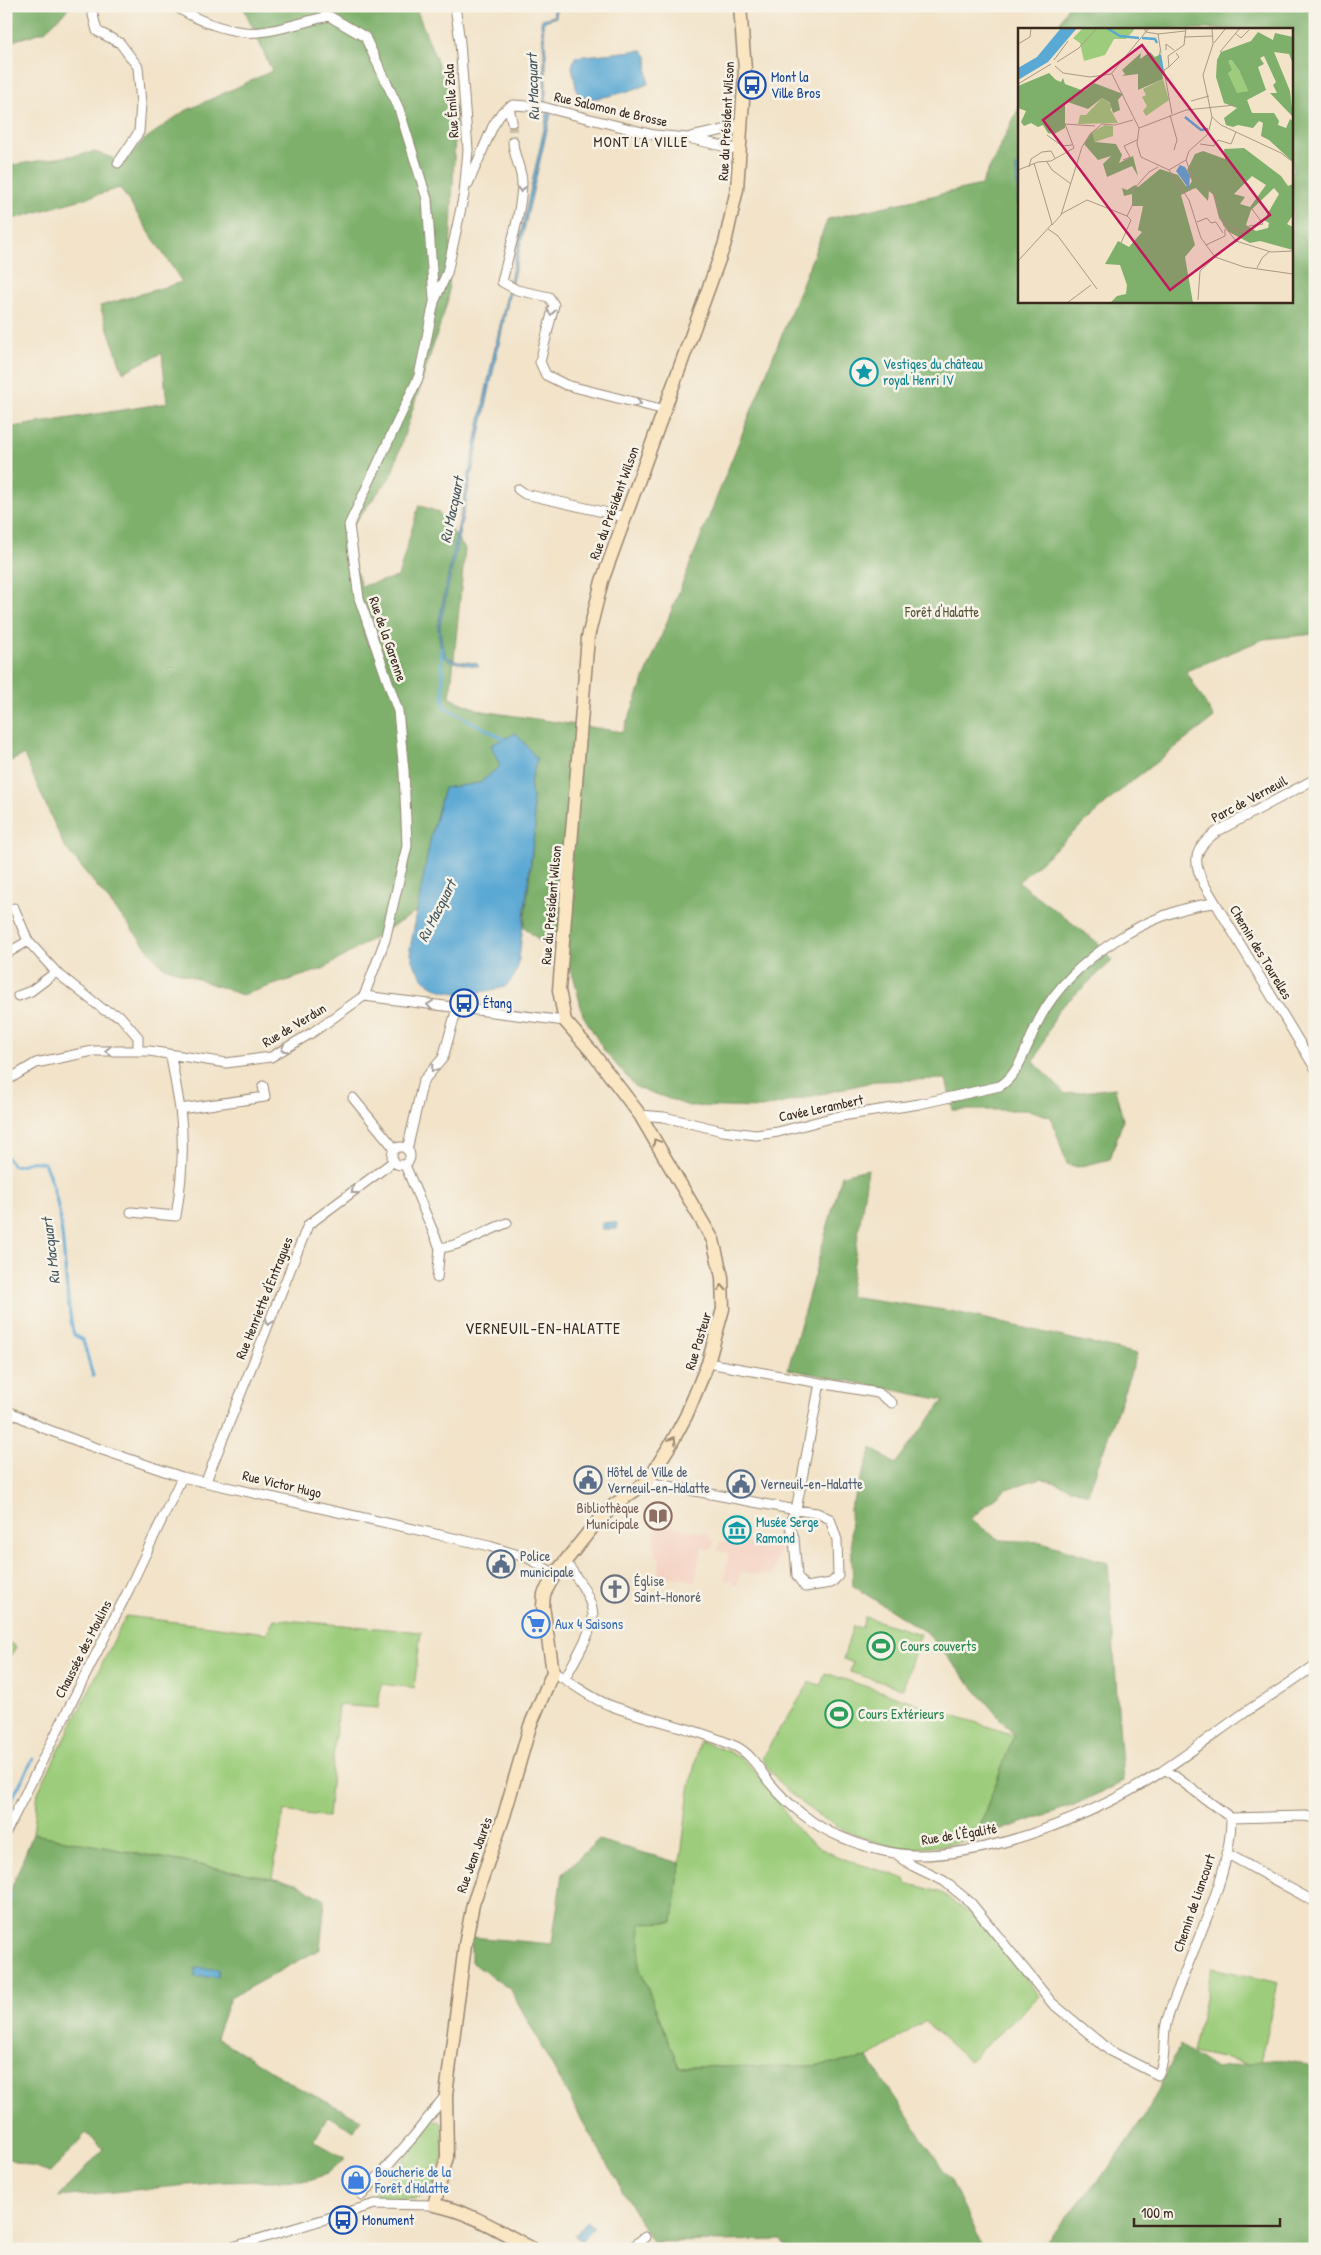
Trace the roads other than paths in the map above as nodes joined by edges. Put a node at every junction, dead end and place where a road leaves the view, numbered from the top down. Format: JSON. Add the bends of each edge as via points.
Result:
{"nodes":[{"id":1,"x":93,"y":6,"type":"edge"},
{"id":2,"x":175,"y":6,"type":"edge"},
{"id":3,"x":455,"y":6,"type":"edge"},
{"id":4,"x":740,"y":6,"type":"edge"},
{"id":5,"x":509,"y":107,"type":"junction"},
{"id":6,"x":512,"y":122,"type":"tunnel mouth"},
{"id":7,"x":742,"y":126,"type":"junction"},
{"id":8,"x":688,"y":138,"type":"junction"},
{"id":9,"x":513,"y":141,"type":"tunnel mouth"},
{"id":10,"x":740,"y":150,"type":"junction"},
{"id":11,"x":118,"y":163,"type":"dead end"},
{"id":12,"x":464,"y":194,"type":"junction"},
{"id":13,"x":434,"y":302,"type":"junction"},
{"id":14,"x":665,"y":410,"type":"junction"},
{"id":15,"x":518,"y":489,"type":"dead end"},
{"id":16,"x":625,"y":517,"type":"junction"},
{"id":17,"x":1315,"y":780,"type":"edge"},
{"id":18,"x":1215,"y":903,"type":"junction"},
{"id":19,"x":14,"y":908,"type":"dead end"},
{"id":20,"x":28,"y":941,"type":"junction"},
{"id":21,"x":6,"y":954,"type":"edge"},
{"id":22,"x":56,"y":972,"type":"junction"},
{"id":23,"x":18,"y":996,"type":"dead end"},
{"id":24,"x":364,"y":996,"type":"junction"},
{"id":25,"x":457,"y":1008,"type":"junction"},
{"id":26,"x":565,"y":1021,"type":"junction"},
{"id":27,"x":138,"y":1051,"type":"junction"},
{"id":28,"x":171,"y":1056,"type":"junction"},
{"id":29,"x":1315,"y":1068,"type":"edge"},
{"id":30,"x":6,"y":1081,"type":"edge"},
{"id":31,"x":263,"y":1086,"type":"dead end"},
{"id":32,"x":353,"y":1098,"type":"dead end"},
{"id":33,"x":180,"y":1109,"type":"junction"},
{"id":34,"x":640,"y":1115,"type":"junction"},
{"id":35,"x":395,"y":1149,"type":"junction"},
{"id":36,"x":407,"y":1150,"type":"junction"},
{"id":37,"x":394,"y":1162,"type":"junction"},
{"id":38,"x":405,"y":1165,"type":"junction"},
{"id":39,"x":130,"y":1212,"type":"dead end"},
{"id":40,"x":507,"y":1223,"type":"dead end"},
{"id":41,"x":440,"y":1248,"type":"junction"},
{"id":42,"x":437,"y":1278,"type":"dead end"},
{"id":43,"x":708,"y":1363,"type":"junction"},
{"id":44,"x":820,"y":1383,"type":"junction"},
{"id":45,"x":892,"y":1403,"type":"dead end"},
{"id":46,"x":6,"y":1410,"type":"edge"},
{"id":47,"x":182,"y":1477,"type":"junction"},
{"id":48,"x":206,"y":1481,"type":"junction"},
{"id":49,"x":647,"y":1482,"type":"junction"},
{"id":50,"x":796,"y":1510,"type":"junction"},
{"id":51,"x":565,"y":1561,"type":"junction"},
{"id":52,"x":555,"y":1574,"type":"junction"},
{"id":53,"x":1315,"y":1665,"type":"edge"},
{"id":54,"x":559,"y":1675,"type":"junction"},
{"id":55,"x":1164,"y":1769,"type":"junction"},
{"id":56,"x":1231,"y":1818,"type":"junction"},
{"id":57,"x":1315,"y":1818,"type":"edge"},
{"id":58,"x":6,"y":1832,"type":"edge"},
{"id":59,"x":894,"y":1853,"type":"junction"},
{"id":60,"x":1226,"y":1853,"type":"junction"},
{"id":61,"x":1315,"y":1902,"type":"edge"},
{"id":62,"x":446,"y":2095,"type":"junction"},
{"id":63,"x":362,"y":2195,"type":"dead end"},
{"id":64,"x":434,"y":2205,"type":"junction"},
{"id":65,"x":645,"y":2237,"type":"dead end"},
{"id":66,"x":226,"y":2249,"type":"edge"},
{"id":67,"x":532,"y":2249,"type":"edge"},
{"id":68,"x":630,"y":2249,"type":"edge"}],
"edges":[{"from":1,"to":11,"type":"street","via":[[98,31],[120,43],[138,67],[140,132]]},
{"from":2,"to":13,"type":"street","via":[[206,22],[245,32],[264,31],[328,16],[365,38],[399,108],[427,199]]},
{"from":3,"to":12,"type":"street","name":"Rue Émile Zola","via":[[468,150]]},
{"from":4,"to":7,"type":"street","name":"Rue du Président Wilson","via":[[745,70]]},
{"from":5,"to":6,"type":"street"},
{"from":5,"to":8,"type":"street","name":"Rue Salomon de Brosse","via":[[543,107],[654,134]]},
{"from":5,"to":12,"type":"street","via":[[493,126]]},
{"from":7,"to":8,"type":"street","name":"Rue Salomon de Brosse"},
{"from":7,"to":10,"type":"street","name":"Rue du Président Wilson"},
{"from":8,"to":10,"type":"street","name":"Rue Salomon de Brosse"},
{"from":9,"to":14,"type":"street","one_way":true,"via":[[522,181],[502,282],[517,290],[549,297],[554,305],[540,362],[546,375],[566,385]]},
{"from":10,"to":14,"type":"street","name":"Rue du Président Wilson","via":[[737,189],[725,243]]},
{"from":12,"to":13,"type":"street","via":[[446,273]]},
{"from":13,"to":24,"type":"street","name":"Rue de la Garenne","via":[[419,376],[349,525],[359,598],[398,711],[407,846],[384,940]]},
{"from":14,"to":16,"type":"street","name":"Rue du Président Wilson"},
{"from":15,"to":16,"type":"street","via":[[525,494]]},
{"from":16,"to":26,"type":"street","name":"Rue du Président Wilson","via":[[602,581],[588,637],[559,990]]},
{"from":17,"to":18,"type":"street","name":"Parc de Verneuil","via":[[1218,831],[1205,842],[1196,858],[1197,870]]},
{"from":18,"to":29,"type":"street","name":"Chemin des Tourelles"},
{"from":18,"to":34,"type":"street","name":"Cavée Lerambert","via":[[1175,911],[1144,925],[1105,948],[1071,976],[1040,1016],[1020,1062],[1007,1082],[990,1089],[756,1135],[723,1131],[664,1116]]},
{"from":19,"to":20,"type":"street"},
{"from":20,"to":21,"type":"street"},
{"from":20,"to":22,"type":"street"},
{"from":22,"to":23,"type":"street"},
{"from":22,"to":27,"type":"street","via":[[104,1010],[120,1016],[138,1037]]},
{"from":25,"to":24,"type":"street","one_way":true},
{"from":24,"to":28,"type":"street","name":"Rue de Verdun","one_way":true,"via":[[271,1057],[226,1064]]},
{"from":25,"to":26,"type":"street"},
{"from":25,"to":36,"type":"street","one_way":true,"via":[[443,1058],[423,1081]]},
{"from":26,"to":34,"type":"street","name":"Rue Pasteur"},
{"from":27,"to":28,"type":"street","name":"Rue de Verdun"},
{"from":27,"to":30,"type":"street","name":"Rue de Verdun","one_way":true,"via":[[93,1051],[36,1063]]},
{"from":28,"to":33,"type":"street"},
{"from":31,"to":33,"type":"street","via":[[265,1097]]},
{"from":32,"to":35,"type":"street"},
{"from":33,"to":39,"type":"street","via":[[182,1176],[176,1216]]},
{"from":43,"to":34,"type":"street","name":"Rue Pasteur","one_way":true,"via":[[723,1309],[719,1260],[699,1214]]},
{"from":35,"to":36,"type":"street"},
{"from":35,"to":37,"type":"street","via":[[392,1154]]},
{"from":36,"to":38,"type":"street","via":[[410,1158]]},
{"from":37,"to":38,"type":"street"},
{"from":37,"to":48,"type":"street","name":"Rue Henriette d'Entragues","one_way":true,"via":[[308,1225]]},
{"from":38,"to":41,"type":"street"},
{"from":40,"to":41,"type":"street","via":[[457,1246]]},
{"from":41,"to":42,"type":"street"},
{"from":43,"to":44,"type":"street"},
{"from":49,"to":43,"type":"street","name":"Rue Pasteur","one_way":true,"via":[[682,1424]]},
{"from":44,"to":45,"type":"street","via":[[878,1393]]},
{"from":44,"to":50,"type":"street"},
{"from":46,"to":47,"type":"street","name":"Rue Victor Hugo","via":[[88,1445]]},
{"from":47,"to":48,"type":"street","name":"Rue Victor Hugo"},
{"from":47,"to":58,"type":"street","name":"Chaussée des Moulins","via":[[130,1589]]},
{"from":48,"to":52,"type":"street","name":"Rue Victor Hugo","via":[[489,1546],[528,1558]]},
{"from":49,"to":50,"type":"street"},
{"from":49,"to":51,"type":"street","name":"Rue Pasteur","via":[[614,1505]]},
{"from":50,"to":50,"type":"street","via":[[830,1519],[837,1540],[838,1576],[831,1583],[805,1587],[797,1576],[794,1538],[789,1523]]},
{"from":51,"to":52,"type":"street","name":"Rue Pasteur"},
{"from":51,"to":54,"type":"street","via":[[582,1584],[593,1616],[586,1639]]},
{"from":52,"to":54,"type":"street","via":[[544,1594],[543,1606]]},
{"from":53,"to":55,"type":"street","name":"Rue de l'Égalité"},
{"from":54,"to":59,"type":"street","name":"Rue de l'Égalité","via":[[606,1704],[740,1748],[779,1793],[820,1826],[842,1838]]},
{"from":54,"to":62,"type":"street","name":"Rue Jean Jaurès","via":[[530,1726],[504,1816],[473,1904]]},
{"from":55,"to":56,"type":"street"},
{"from":55,"to":59,"type":"street","name":"Rue de l'Égalité","via":[[1097,1807],[1022,1836],[940,1854]]},
{"from":56,"to":57,"type":"street"},
{"from":56,"to":60,"type":"street","name":"Chemin de Liancourt"},
{"from":59,"to":60,"type":"street","name":"Chemin de Liancourt","via":[[944,1881],[971,1903],[1052,2003],[1110,2051],[1158,2075],[1164,2063],[1166,2022],[1212,1902]]},
{"from":60,"to":61,"type":"street"},
{"from":62,"to":63,"type":"street"},
{"from":62,"to":64,"type":"street","name":"Rue Jean Jaurès","via":[[447,2157]]},
{"from":64,"to":66,"type":"street","via":[[376,2204]]},
{"from":64,"to":67,"type":"street","via":[[480,2221]]},
{"from":65,"to":68,"type":"street"}]}
